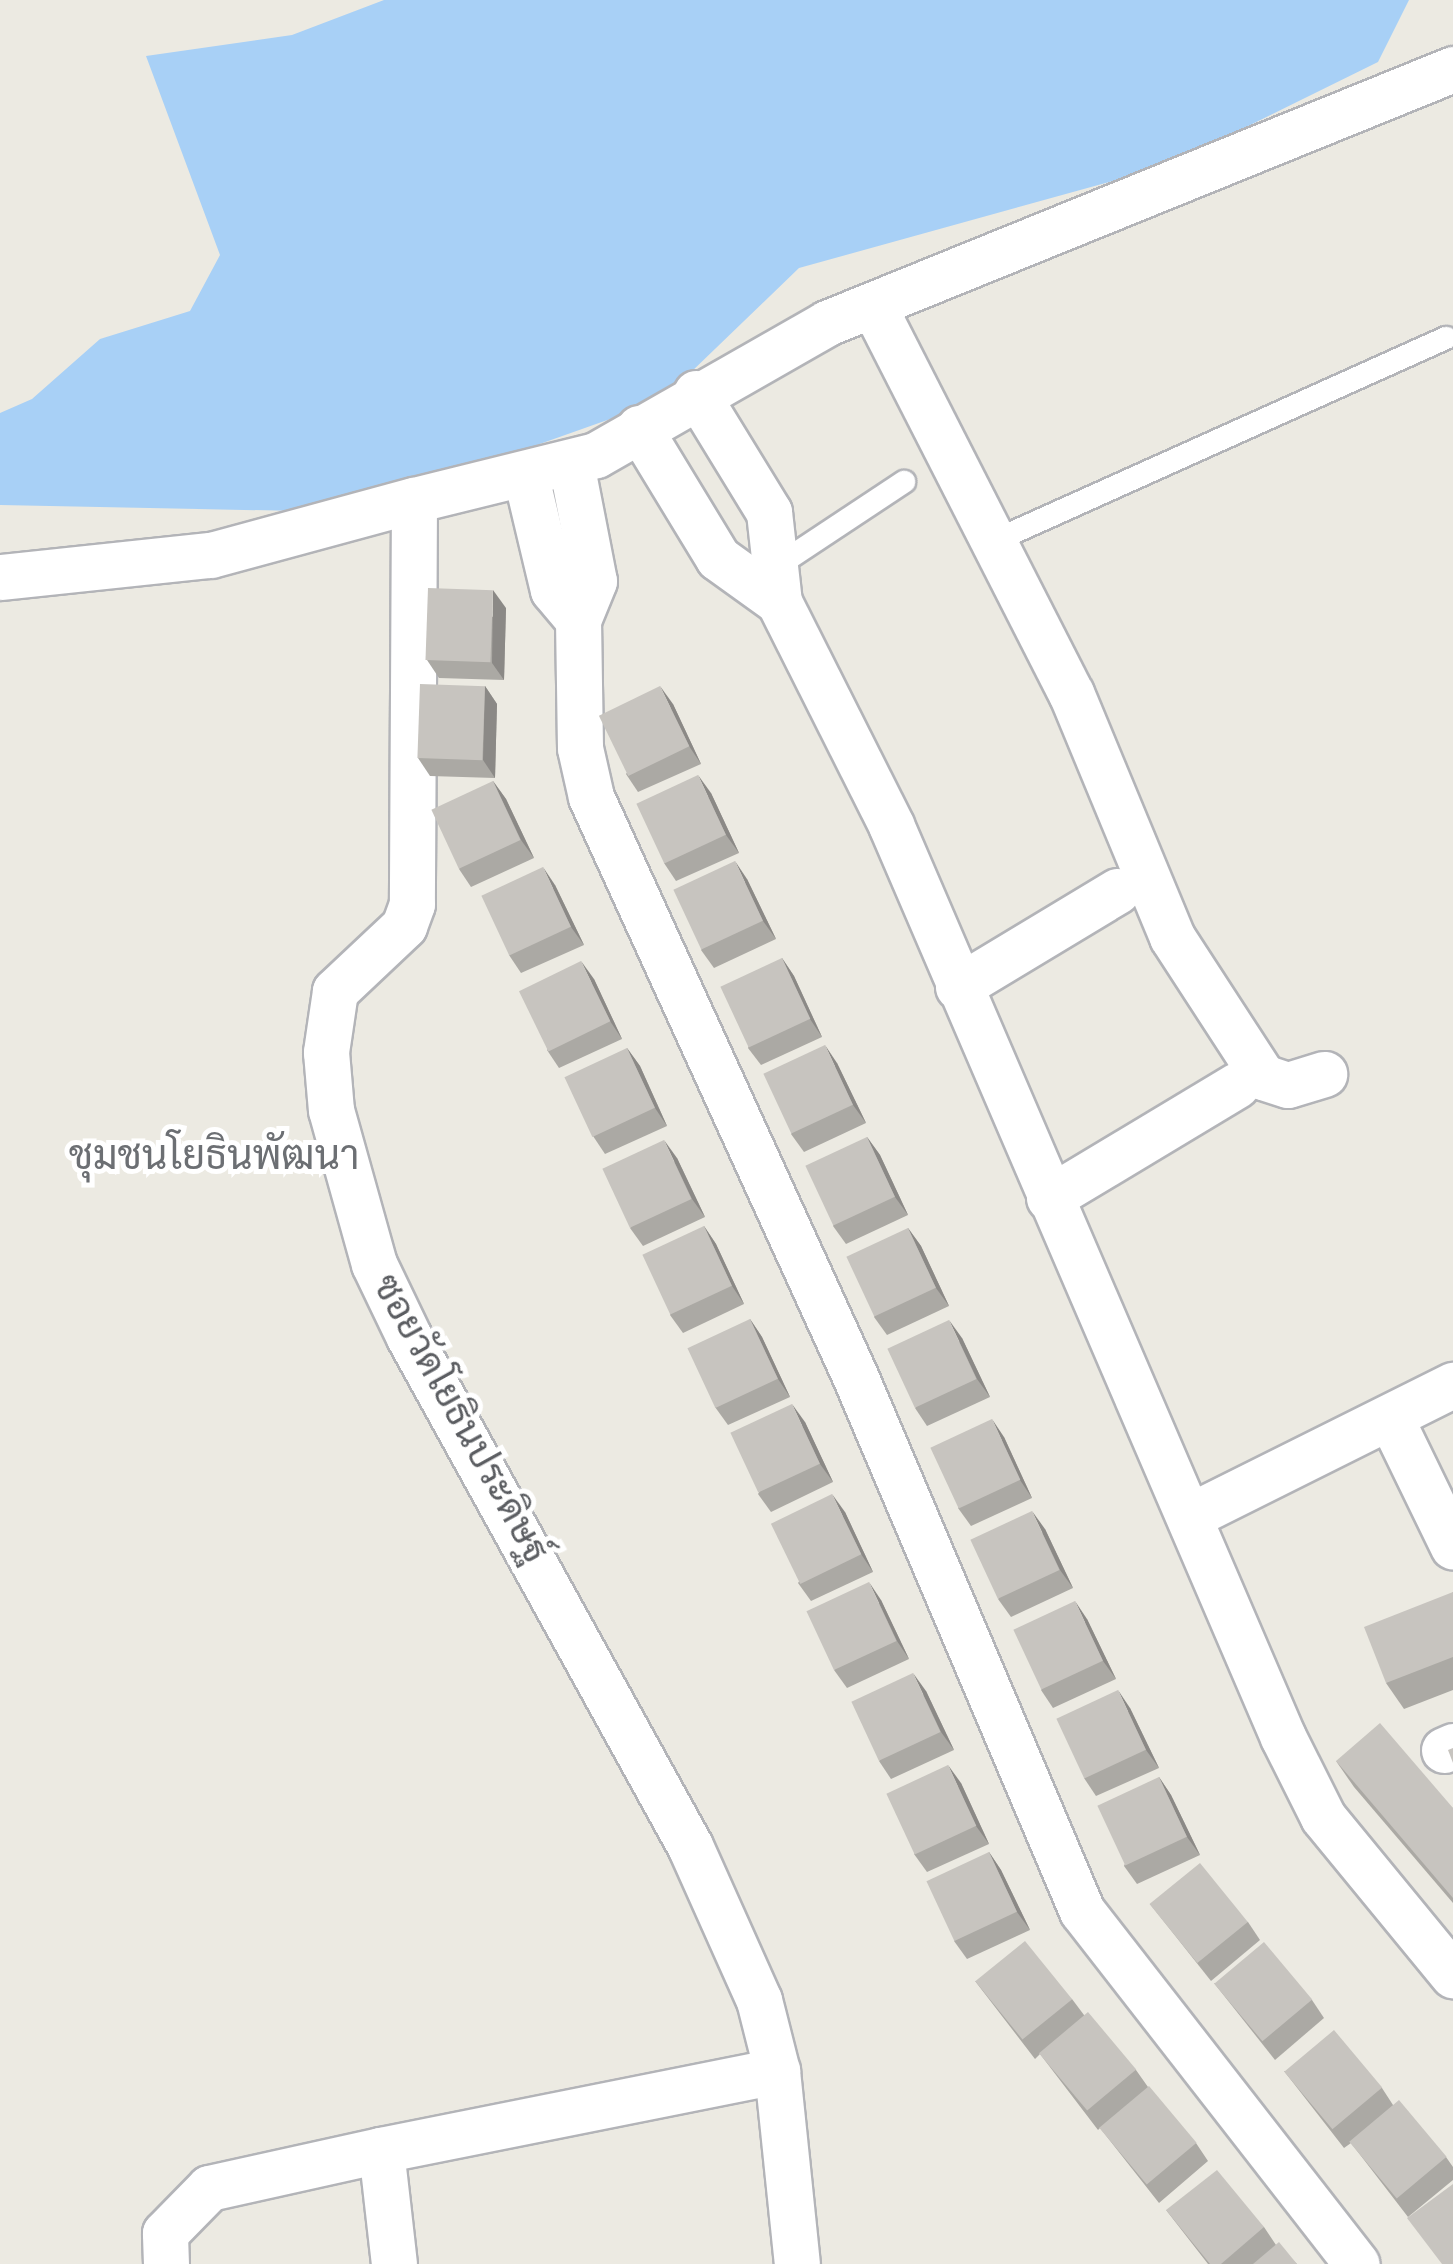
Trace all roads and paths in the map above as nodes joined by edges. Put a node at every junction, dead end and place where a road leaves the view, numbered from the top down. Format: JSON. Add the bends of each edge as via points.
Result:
{"nodes":[{"id":1,"x":1453,"y":69,"type":"edge"},
{"id":2,"x":873,"y":305,"type":"junction"},
{"id":3,"x":1446,"y":338,"type":"dead end"},
{"id":4,"x":696,"y":393,"type":"junction"},
{"id":5,"x":639,"y":428,"type":"junction"},
{"id":6,"x":571,"y":464,"type":"junction"},
{"id":7,"x":526,"y":477,"type":"junction"},
{"id":8,"x":904,"y":482,"type":"dead end"},
{"id":9,"x":414,"y":500,"type":"junction"},
{"id":10,"x":992,"y":542,"type":"junction"},
{"id":11,"x":0,"y":577,"type":"edge"},
{"id":12,"x":780,"y":583,"type":"junction"},
{"id":13,"x":578,"y":620,"type":"junction"},
{"id":14,"x":1116,"y":891,"type":"dead end"},
{"id":15,"x":958,"y":987,"type":"junction"},
{"id":16,"x":1324,"y":1074,"type":"dead end"},
{"id":17,"x":1237,"y":1084,"type":"dead end"},
{"id":18,"x":1049,"y":1198,"type":"junction"},
{"id":19,"x":1453,"y":1385,"type":"edge"},
{"id":20,"x":1390,"y":1416,"type":"junction"},
{"id":21,"x":1192,"y":1515,"type":"junction"},
{"id":22,"x":1453,"y":1547,"type":"edge"},
{"id":23,"x":1453,"y":1975,"type":"edge"},
{"id":24,"x":777,"y":2071,"type":"junction"},
{"id":25,"x":382,"y":2150,"type":"junction"},
{"id":26,"x":166,"y":2264,"type":"edge"},
{"id":27,"x":394,"y":2264,"type":"edge"},
{"id":28,"x":798,"y":2264,"type":"edge"},
{"id":29,"x":1356,"y":2264,"type":"edge"}],
"edges":[{"from":1,"to":2,"type":"street"},
{"from":2,"to":4,"type":"street"},
{"from":2,"to":10,"type":"street"},
{"from":3,"to":10,"type":"lane"},
{"from":4,"to":5,"type":"street"},
{"from":4,"to":12,"type":"street","via":[[769,512]]},
{"from":5,"to":6,"type":"street"},
{"from":5,"to":12,"type":"street","via":[[718,558]]},
{"from":6,"to":7,"type":"street"},
{"from":6,"to":13,"type":"street","via":[[594,581]]},
{"from":7,"to":9,"type":"street"},
{"from":7,"to":13,"type":"street","via":[[553,590]]},
{"from":8,"to":12,"type":"lane"},
{"from":9,"to":11,"type":"street","via":[[211,555]]},
{"from":9,"to":24,"type":"street","name":"ซอยวัดโยธินประดิษฐ์","via":[[412,904],[404,926],[335,991],[326,1052],[332,1110],[374,1264],[690,1846],[759,2000]]},
{"from":10,"to":16,"type":"street","via":[[1071,694],[1172,937],[1247,1060],[1288,1085]]},
{"from":12,"to":15,"type":"street"},
{"from":13,"to":29,"type":"street","via":[[580,748],[591,796],[855,1376],[1082,1911]]},
{"from":14,"to":15,"type":"street"},
{"from":15,"to":18,"type":"street"},
{"from":17,"to":18,"type":"street"},
{"from":18,"to":21,"type":"street"},
{"from":19,"to":20,"type":"street"},
{"from":20,"to":21,"type":"street"},
{"from":20,"to":22,"type":"street"},
{"from":21,"to":23,"type":"street","via":[[1323,1817]]},
{"from":24,"to":25,"type":"street"},
{"from":24,"to":28,"type":"street","name":"ซอยวัดโยธินประดิษฐ์"},
{"from":25,"to":26,"type":"street","via":[[209,2188],[165,2232]]},
{"from":25,"to":27,"type":"street"}]}
